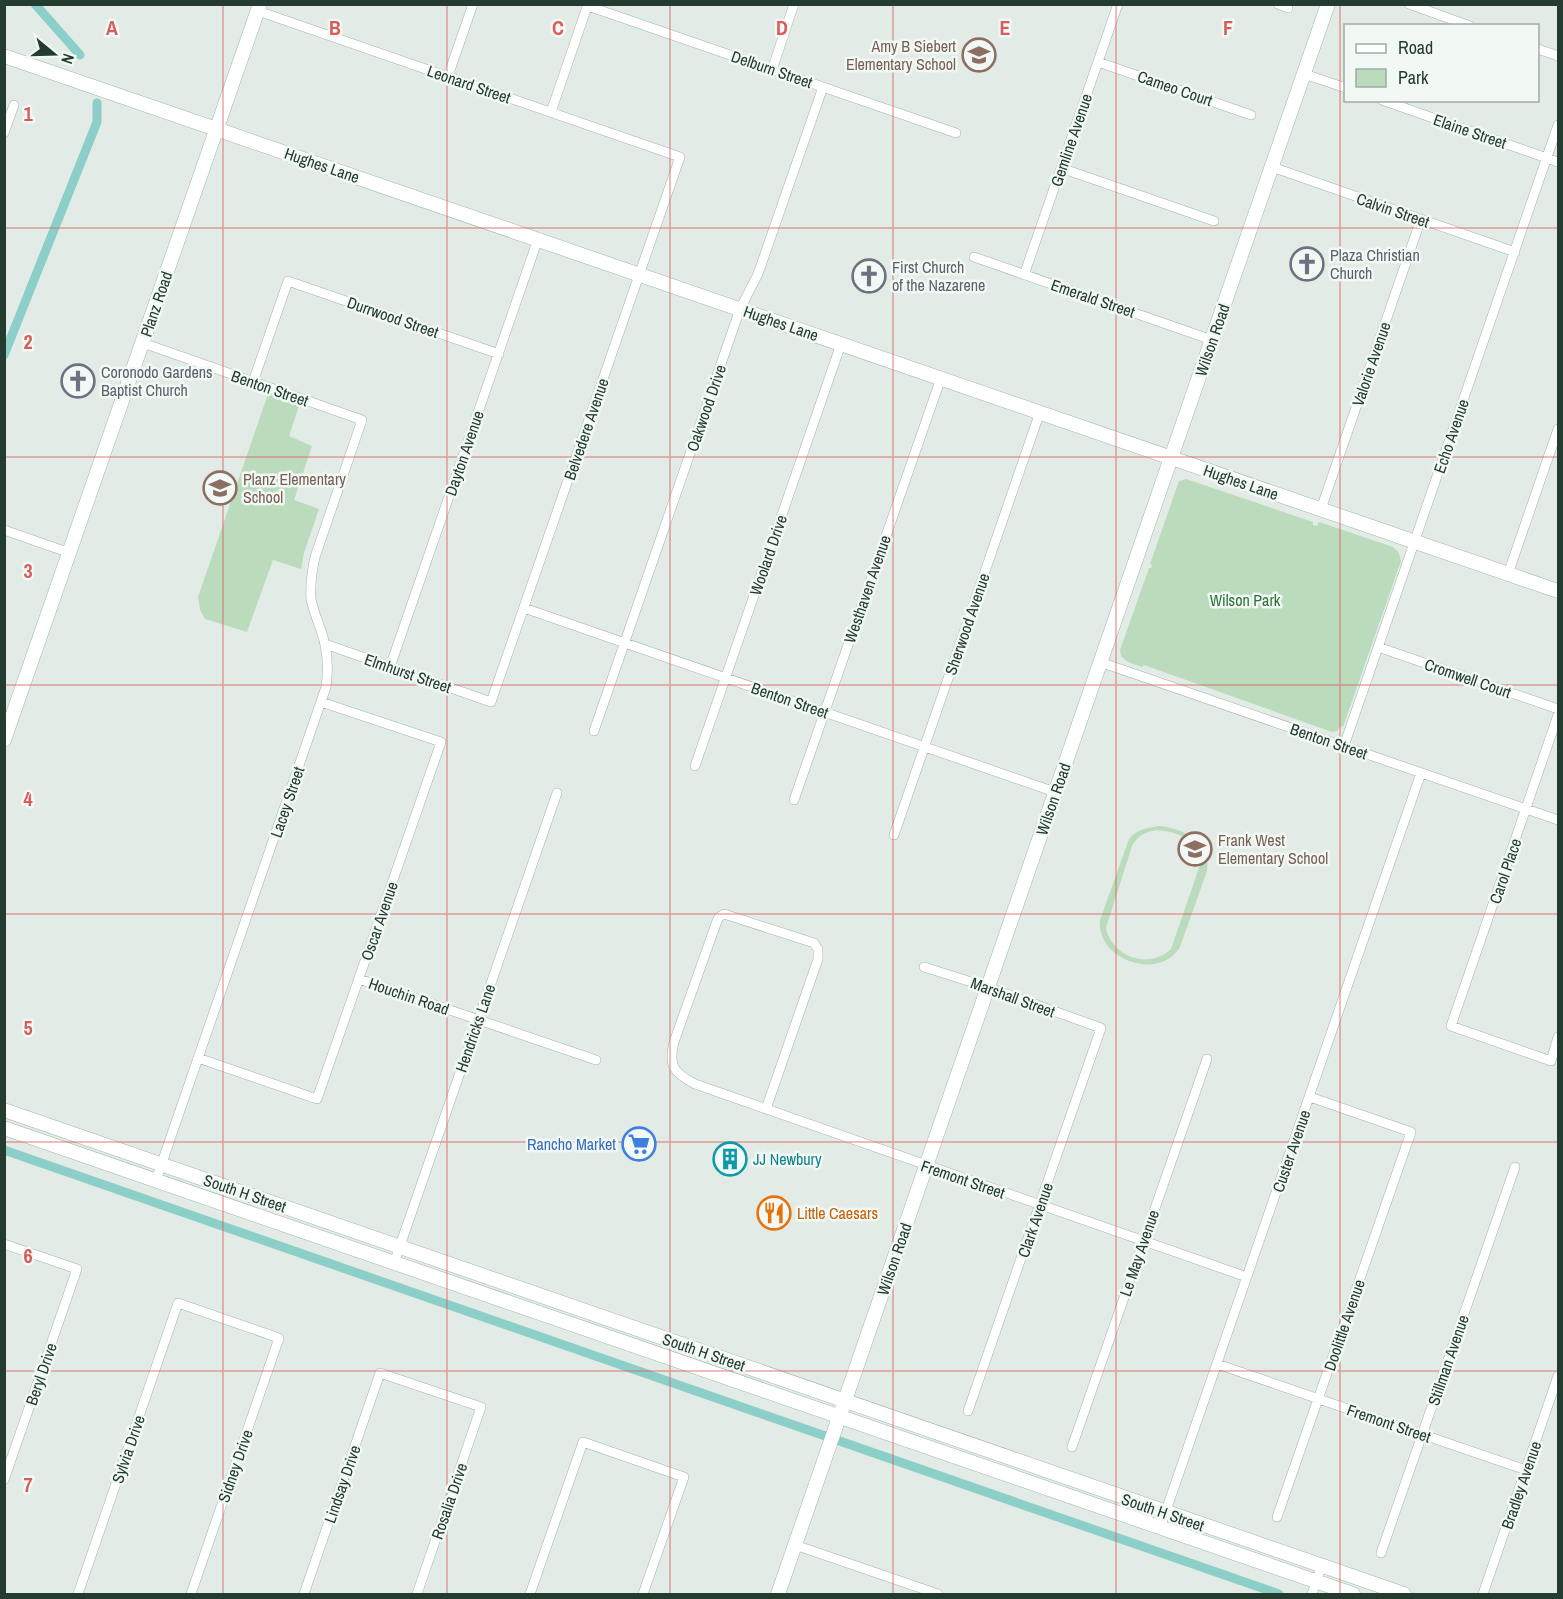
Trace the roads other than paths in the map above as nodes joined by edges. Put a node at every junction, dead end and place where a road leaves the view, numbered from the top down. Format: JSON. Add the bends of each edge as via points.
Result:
{"nodes":[{"id":1,"x":473,"y":4,"type":"edge"},
{"id":2,"x":794,"y":4,"type":"edge"},
{"id":3,"x":1118,"y":4,"type":"edge"},
{"id":4,"x":1278,"y":4,"type":"edge"},
{"id":5,"x":1328,"y":4,"type":"edge"},
{"id":6,"x":1409,"y":4,"type":"edge"},
{"id":7,"x":588,"y":5,"type":"edge"},
{"id":8,"x":259,"y":8,"type":"edge"},
{"id":9,"x":1288,"y":8,"type":"dead end"},
{"id":10,"x":1464,"y":24,"type":"edge"},
{"id":11,"x":1539,"y":49,"type":"edge"},
{"id":12,"x":4,"y":56,"type":"edge"},
{"id":13,"x":1558,"y":56,"type":"edge"},
{"id":14,"x":1098,"y":62,"type":"junction"},
{"id":15,"x":772,"y":70,"type":"junction"},
{"id":16,"x":1304,"y":74,"type":"junction"},
{"id":17,"x":448,"y":76,"type":"junction"},
{"id":18,"x":823,"y":87,"type":"junction"},
{"id":19,"x":1344,"y":87,"type":"edge"},
{"id":20,"x":1388,"y":102,"type":"edge"},
{"id":21,"x":14,"y":105,"type":"dead end"},
{"id":22,"x":551,"y":112,"type":"junction"},
{"id":23,"x":1251,"y":115,"type":"dead end"},
{"id":24,"x":1558,"y":125,"type":"edge"},
{"id":25,"x":217,"y":129,"type":"junction"},
{"id":26,"x":4,"y":133,"type":"edge"},
{"id":27,"x":956,"y":133,"type":"dead end"},
{"id":28,"x":680,"y":157,"type":"joint"},
{"id":29,"x":1547,"y":158,"type":"junction"},
{"id":30,"x":1558,"y":162,"type":"edge"},
{"id":31,"x":1272,"y":167,"type":"junction"},
{"id":32,"x":1061,"y":168,"type":"junction"},
{"id":33,"x":1421,"y":219,"type":"junction"},
{"id":34,"x":1214,"y":221,"type":"dead end"},
{"id":35,"x":538,"y":239,"type":"junction"},
{"id":36,"x":1515,"y":252,"type":"junction"},
{"id":37,"x":974,"y":257,"type":"dead end"},
{"id":38,"x":639,"y":274,"type":"junction"},
{"id":39,"x":1024,"y":275,"type":"junction"},
{"id":40,"x":740,"y":309,"type":"junction"},
{"id":41,"x":1212,"y":339,"type":"junction"},
{"id":42,"x":143,"y":344,"type":"junction"},
{"id":43,"x":841,"y":344,"type":"junction"},
{"id":44,"x":499,"y":354,"type":"junction"},
{"id":45,"x":941,"y":378,"type":"junction"},
{"id":46,"x":253,"y":382,"type":"junction"},
{"id":47,"x":1040,"y":412,"type":"junction"},
{"id":48,"x":363,"y":420,"type":"joint"},
{"id":49,"x":1558,"y":429,"type":"edge"},
{"id":50,"x":1171,"y":458,"type":"junction"},
{"id":51,"x":1320,"y":509,"type":"junction"},
{"id":52,"x":4,"y":530,"type":"edge"},
{"id":53,"x":1414,"y":541,"type":"junction"},
{"id":54,"x":70,"y":553,"type":"junction"},
{"id":55,"x":1508,"y":574,"type":"junction"},
{"id":56,"x":1558,"y":591,"type":"edge"},
{"id":57,"x":524,"y":608,"type":"junction"},
{"id":58,"x":625,"y":643,"type":"junction"},
{"id":59,"x":325,"y":644,"type":"junction"},
{"id":60,"x":1378,"y":646,"type":"junction"},
{"id":61,"x":1100,"y":662,"type":"junction"},
{"id":62,"x":390,"y":667,"type":"junction"},
{"id":63,"x":726,"y":678,"type":"junction"},
{"id":64,"x":321,"y":702,"type":"junction"},
{"id":65,"x":491,"y":702,"type":"joint"},
{"id":66,"x":1558,"y":709,"type":"edge"},
{"id":67,"x":825,"y":712,"type":"junction"},
{"id":68,"x":1558,"y":715,"type":"edge"},
{"id":69,"x":594,"y":731,"type":"dead end"},
{"id":70,"x":4,"y":740,"type":"edge"},
{"id":71,"x":924,"y":746,"type":"junction"},
{"id":72,"x":1344,"y":746,"type":"junction"},
{"id":73,"x":695,"y":766,"type":"dead end"},
{"id":74,"x":1421,"y":773,"type":"junction"},
{"id":75,"x":1055,"y":792,"type":"junction"},
{"id":76,"x":557,"y":793,"type":"dead end"},
{"id":77,"x":794,"y":800,"type":"dead end"},
{"id":78,"x":1526,"y":809,"type":"junction"},
{"id":79,"x":1558,"y":820,"type":"edge"},
{"id":80,"x":894,"y":835,"type":"dead end"},
{"id":81,"x":924,"y":967,"type":"dead end"},
{"id":82,"x":359,"y":979,"type":"junction"},
{"id":83,"x":987,"y":987,"type":"junction"},
{"id":84,"x":478,"y":1020,"type":"junction"},
{"id":85,"x":1101,"y":1028,"type":"joint"},
{"id":86,"x":1558,"y":1037,"type":"edge"},
{"id":87,"x":198,"y":1058,"type":"junction"},
{"id":88,"x":1207,"y":1059,"type":"dead end"},
{"id":89,"x":596,"y":1060,"type":"dead end"},
{"id":90,"x":1310,"y":1097,"type":"junction"},
{"id":91,"x":766,"y":1109,"type":"junction"},
{"id":92,"x":4,"y":1110,"type":"edge"},
{"id":93,"x":4,"y":1128,"type":"edge"},
{"id":94,"x":162,"y":1164,"type":"junction"},
{"id":95,"x":926,"y":1166,"type":"junction"},
{"id":96,"x":1515,"y":1167,"type":"dead end"},
{"id":97,"x":156,"y":1180,"type":"junction"},
{"id":98,"x":1040,"y":1205,"type":"junction"},
{"id":99,"x":1143,"y":1241,"type":"junction"},
{"id":100,"x":4,"y":1244,"type":"edge"},
{"id":101,"x":399,"y":1247,"type":"junction"},
{"id":102,"x":394,"y":1263,"type":"junction"},
{"id":103,"x":1247,"y":1277,"type":"junction"},
{"id":104,"x":178,"y":1303,"type":"joint"},
{"id":105,"x":1217,"y":1364,"type":"junction"},
{"id":106,"x":380,"y":1373,"type":"joint"},
{"id":107,"x":1558,"y":1381,"type":"edge"},
{"id":108,"x":1318,"y":1398,"type":"junction"},
{"id":109,"x":845,"y":1401,"type":"junction"},
{"id":110,"x":968,"y":1411,"type":"dead end"},
{"id":111,"x":839,"y":1417,"type":"junction"},
{"id":112,"x":1422,"y":1434,"type":"junction"},
{"id":113,"x":1072,"y":1447,"type":"dead end"},
{"id":114,"x":1526,"y":1470,"type":"junction"},
{"id":115,"x":4,"y":1480,"type":"edge"},
{"id":116,"x":1166,"y":1513,"type":"junction"},
{"id":117,"x":1277,"y":1518,"type":"dead end"},
{"id":118,"x":1160,"y":1528,"type":"junction"},
{"id":119,"x":795,"y":1545,"type":"junction"},
{"id":120,"x":1381,"y":1553,"type":"dead end"},
{"id":121,"x":1322,"y":1565,"type":"junction"},
{"id":122,"x":1314,"y":1588,"type":"edge"},
{"id":123,"x":78,"y":1594,"type":"edge"},
{"id":124,"x":191,"y":1594,"type":"edge"},
{"id":125,"x":304,"y":1594,"type":"edge"},
{"id":126,"x":417,"y":1594,"type":"edge"},
{"id":127,"x":530,"y":1594,"type":"edge"},
{"id":128,"x":643,"y":1594,"type":"edge"},
{"id":129,"x":778,"y":1594,"type":"edge"},
{"id":130,"x":938,"y":1594,"type":"edge"},
{"id":131,"x":1353,"y":1594,"type":"edge"},
{"id":132,"x":1404,"y":1594,"type":"edge"},
{"id":133,"x":1483,"y":1594,"type":"edge"}],
"edges":[{"from":1,"to":17,"type":"street"},
{"from":2,"to":15,"type":"street"},
{"from":3,"to":14,"type":"street","name":"Gemline Avenue"},
{"from":4,"to":9,"type":"street"},
{"from":5,"to":16,"type":"street","name":"Wilson Road"},
{"from":6,"to":10,"type":"street"},
{"from":7,"to":15,"type":"street","name":"Delburn Street"},
{"from":7,"to":22,"type":"street"},
{"from":8,"to":17,"type":"street","name":"Leonard Street"},
{"from":8,"to":25,"type":"street","name":"Planz Road"},
{"from":11,"to":13,"type":"street"},
{"from":12,"to":25,"type":"street","name":"Hughes Lane"},
{"from":14,"to":23,"type":"street","name":"Cameo Court"},
{"from":14,"to":32,"type":"street","name":"Gemline Avenue"},
{"from":15,"to":18,"type":"street","name":"Delburn Street"},
{"from":16,"to":19,"type":"street"},
{"from":16,"to":31,"type":"street","name":"Wilson Road"},
{"from":17,"to":22,"type":"street","name":"Leonard Street"},
{"from":18,"to":27,"type":"street","name":"Delburn Street"},
{"from":18,"to":40,"type":"street","name":"Oakwood Drive","via":[[758,274]]},
{"from":20,"to":29,"type":"street","name":"Elaine Street"},
{"from":21,"to":26,"type":"street"},
{"from":22,"to":28,"type":"street","name":"Leonard Street"},
{"from":24,"to":29,"type":"street","name":"Echo Avenue"},
{"from":25,"to":35,"type":"street","name":"Hughes Lane"},
{"from":25,"to":42,"type":"street","name":"Planz Road"},
{"from":28,"to":38,"type":"street","name":"Belvedere Avenue"},
{"from":29,"to":30,"type":"street","name":"Elaine Street"},
{"from":29,"to":36,"type":"street","name":"Echo Avenue"},
{"from":31,"to":33,"type":"street","name":"Calvin Street"},
{"from":31,"to":41,"type":"street","name":"Wilson Road"},
{"from":32,"to":34,"type":"street"},
{"from":32,"to":39,"type":"street","name":"Gemline Avenue"},
{"from":33,"to":36,"type":"street","name":"Calvin Street"},
{"from":33,"to":51,"type":"street","name":"Valorie Avenue"},
{"from":35,"to":38,"type":"street","name":"Hughes Lane"},
{"from":35,"to":44,"type":"street","name":"Dayton Avenue"},
{"from":36,"to":53,"type":"street","name":"Echo Avenue"},
{"from":37,"to":39,"type":"street","name":"Emerald Street"},
{"from":38,"to":40,"type":"street","name":"Hughes Lane"},
{"from":38,"to":57,"type":"street","name":"Belvedere Avenue"},
{"from":39,"to":41,"type":"street","name":"Emerald Street"},
{"from":40,"to":43,"type":"street","name":"Hughes Lane"},
{"from":40,"to":58,"type":"street","name":"Oakwood Drive"},
{"from":41,"to":50,"type":"street","name":"Wilson Road"},
{"from":42,"to":46,"type":"street","name":"Benton Street"},
{"from":42,"to":54,"type":"street","name":"Planz Road"},
{"from":43,"to":45,"type":"street","name":"Hughes Lane"},
{"from":43,"to":63,"type":"street","name":"Woolard Drive"},
{"from":44,"to":46,"type":"street","name":"Durrwood Street","via":[[288,281]]},
{"from":44,"to":62,"type":"street","name":"Dayton Avenue"},
{"from":45,"to":47,"type":"street","name":"Hughes Lane"},
{"from":45,"to":67,"type":"street","name":"Westhaven Avenue"},
{"from":46,"to":48,"type":"street","name":"Benton Street"},
{"from":47,"to":50,"type":"street","name":"Hughes Lane"},
{"from":47,"to":71,"type":"street","name":"Sherwood Avenue"},
{"from":48,"to":59,"type":"street","name":"Lacey Street","via":[[312,570],[312,600]]},
{"from":49,"to":55,"type":"street"},
{"from":50,"to":51,"type":"street","name":"Hughes Lane"},
{"from":50,"to":61,"type":"street","name":"Wilson Road"},
{"from":51,"to":53,"type":"street","name":"Hughes Lane"},
{"from":52,"to":54,"type":"street"},
{"from":53,"to":55,"type":"street","name":"Hughes Lane"},
{"from":53,"to":60,"type":"street","name":"Echo Avenue"},
{"from":54,"to":70,"type":"street","name":"Planz Road"},
{"from":55,"to":56,"type":"street","name":"Hughes Lane"},
{"from":57,"to":58,"type":"street","name":"Benton Street"},
{"from":57,"to":65,"type":"street","name":"Belvedere Avenue"},
{"from":58,"to":63,"type":"street","name":"Benton Street"},
{"from":58,"to":69,"type":"street","name":"Oakwood Drive"},
{"from":59,"to":62,"type":"street","name":"Elmhurst Street"},
{"from":59,"to":64,"type":"street","name":"Lacey Street","via":[[328,673]]},
{"from":60,"to":66,"type":"street","name":"Cromwell Court"},
{"from":60,"to":72,"type":"street","name":"Echo Avenue"},
{"from":61,"to":72,"type":"street","name":"Benton Street"},
{"from":61,"to":75,"type":"street","name":"Wilson Road"},
{"from":62,"to":65,"type":"street","name":"Elmhurst Street"},
{"from":63,"to":67,"type":"street","name":"Benton Street"},
{"from":63,"to":73,"type":"street","name":"Woolard Drive"},
{"from":64,"to":82,"type":"street","name":"Oscar Avenue","via":[[441,742]]},
{"from":64,"to":87,"type":"street","name":"Lacey Street"},
{"from":67,"to":71,"type":"street","name":"Benton Street"},
{"from":67,"to":77,"type":"street","name":"Westhaven Avenue"},
{"from":68,"to":78,"type":"street","name":"Carol Place"},
{"from":71,"to":75,"type":"street","name":"Benton Street"},
{"from":71,"to":80,"type":"street","name":"Sherwood Avenue"},
{"from":72,"to":74,"type":"street","name":"Benton Street"},
{"from":74,"to":78,"type":"street","name":"Benton Street"},
{"from":74,"to":90,"type":"street","name":"Custer Avenue"},
{"from":75,"to":83,"type":"street","name":"Wilson Road"},
{"from":76,"to":84,"type":"street","name":"Hendricks Lane"},
{"from":78,"to":79,"type":"street","name":"Benton Street"},
{"from":78,"to":86,"type":"street","name":"Carol Place","via":[[1451,1026],[1551,1060]]},
{"from":81,"to":83,"type":"street","name":"Marshall Street"},
{"from":82,"to":84,"type":"street","name":"Houchin Road"},
{"from":82,"to":87,"type":"street","name":"Oscar Avenue","via":[[317,1099]]},
{"from":83,"to":85,"type":"street","name":"Marshall Street"},
{"from":83,"to":95,"type":"street","name":"Wilson Road"},
{"from":84,"to":89,"type":"street","name":"Houchin Road"},
{"from":84,"to":101,"type":"street","name":"Hendricks Lane"},
{"from":85,"to":98,"type":"street","name":"Clark Avenue"},
{"from":87,"to":94,"type":"street","name":"Lacey Street"},
{"from":88,"to":99,"type":"street","name":"Le May Avenue"},
{"from":90,"to":103,"type":"street","name":"Custer Avenue"},
{"from":90,"to":108,"type":"street","name":"Doolittle Avenue","via":[[1411,1132]]},
{"from":91,"to":91,"type":"street","name":"Fremont Street","via":[[695,1084],[680,1076],[672,1065],[674,1042],[719,917],[724,914],[813,943],[819,950]]},
{"from":91,"to":95,"type":"street","name":"Fremont Street"},
{"from":92,"to":94,"type":"street","name":"South H Street"},
{"from":93,"to":97,"type":"street","name":"South H Street"},
{"from":94,"to":97,"type":"street","name":"Lacey Street"},
{"from":94,"to":101,"type":"street","name":"South H Street"},
{"from":95,"to":98,"type":"street","name":"Fremont Street"},
{"from":95,"to":109,"type":"street","name":"Wilson Road"},
{"from":96,"to":112,"type":"street","name":"Stillman Avenue"},
{"from":97,"to":102,"type":"street","name":"South H Street"},
{"from":98,"to":99,"type":"street","name":"Fremont Street"},
{"from":98,"to":110,"type":"street","name":"Clark Avenue"},
{"from":99,"to":103,"type":"street","name":"Fremont Street"},
{"from":99,"to":113,"type":"street","name":"Le May Avenue"},
{"from":100,"to":115,"type":"street","name":"Beryl Drive","via":[[77,1269]]},
{"from":101,"to":102,"type":"street","name":"Hendricks Lane"},
{"from":101,"to":109,"type":"street","name":"South H Street"},
{"from":102,"to":111,"type":"street","name":"South H Street"},
{"from":103,"to":105,"type":"street","name":"Custer Avenue"},
{"from":104,"to":123,"type":"street","name":"Sylvia Drive"},
{"from":104,"to":124,"type":"street","name":"Sidney Drive","via":[[279,1338]]},
{"from":105,"to":108,"type":"street","name":"Fremont Street"},
{"from":105,"to":116,"type":"street","name":"Custer Avenue"},
{"from":106,"to":125,"type":"street","name":"Lindsay Drive"},
{"from":106,"to":126,"type":"street","name":"Rosalia Drive","via":[[482,1407]]},
{"from":107,"to":114,"type":"street","name":"Bradley Avenue"},
{"from":108,"to":112,"type":"street","name":"Fremont Street"},
{"from":108,"to":117,"type":"street","name":"Doolittle Avenue"},
{"from":109,"to":111,"type":"street","name":"Wilson Road"},
{"from":109,"to":116,"type":"street","name":"South H Street"},
{"from":111,"to":118,"type":"street","name":"South H Street"},
{"from":111,"to":119,"type":"street","name":"Wilson Road"},
{"from":112,"to":114,"type":"street","name":"Fremont Street"},
{"from":112,"to":120,"type":"street","name":"Stillman Avenue"},
{"from":114,"to":133,"type":"street","name":"Bradley Avenue"},
{"from":116,"to":118,"type":"street","name":"Custer Avenue"},
{"from":116,"to":121,"type":"street","name":"South H Street"},
{"from":118,"to":122,"type":"street","name":"South H Street"},
{"from":119,"to":129,"type":"street","name":"Wilson Road"},
{"from":119,"to":130,"type":"street"},
{"from":121,"to":122,"type":"street"},
{"from":121,"to":132,"type":"street","name":"South H Street"},
{"from":122,"to":131,"type":"street","name":"South H Street"},
{"from":127,"to":128,"type":"street","via":[[583,1442],[684,1477]]}]}
